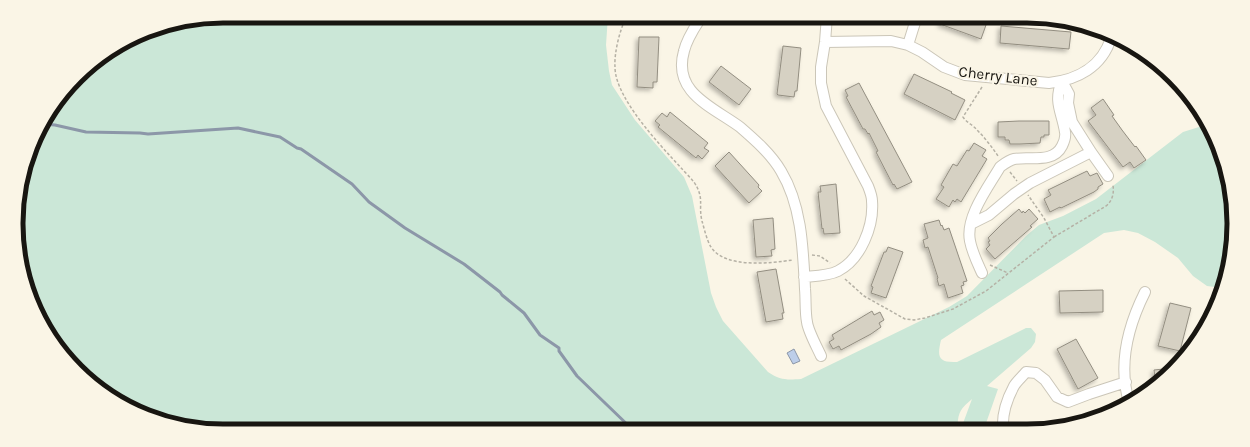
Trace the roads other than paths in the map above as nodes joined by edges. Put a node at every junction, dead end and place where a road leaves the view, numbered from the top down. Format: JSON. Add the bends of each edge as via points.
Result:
{"nodes":[{"id":1,"x":698,"y":23,"type":"edge"},
{"id":2,"x":826,"y":23,"type":"edge"},
{"id":3,"x":915,"y":23,"type":"edge"},
{"id":4,"x":825,"y":42,"type":"junction"},
{"id":5,"x":1110,"y":42,"type":"edge"},
{"id":6,"x":908,"y":45,"type":"junction"},
{"id":7,"x":1062,"y":81,"type":"junction"},
{"id":8,"x":1091,"y":152,"type":"junction"},
{"id":9,"x":1108,"y":176,"type":"road end"},
{"id":10,"x":971,"y":224,"type":"junction"},
{"id":11,"x":982,"y":273,"type":"dead end"},
{"id":12,"x":804,"y":277,"type":"junction"},
{"id":13,"x":1145,"y":292,"type":"dead end"},
{"id":14,"x":822,"y":356,"type":"dead end"},
{"id":15,"x":1126,"y":382,"type":"junction"},
{"id":16,"x":1128,"y":396,"type":"edge"},
{"id":17,"x":1003,"y":424,"type":"edge"}],
"edges":[{"from":1,"to":12,"type":"street","via":[[683,52],[682,68],[686,82],[694,96],[756,141],[781,170],[797,210]]},
{"from":2,"to":4,"type":"street"},
{"from":3,"to":6,"type":"street"},
{"from":4,"to":6,"type":"street","name":"Cherry Lane","via":[[891,41]]},
{"from":4,"to":12,"type":"street","via":[[821,83],[826,106],[868,186],[872,200],[872,219],[857,254],[846,265],[830,274]]},
{"from":5,"to":7,"type":"street","name":"Cherry Lane","via":[[1097,62],[1079,75]]},
{"from":6,"to":7,"type":"street","name":"Cherry Lane","via":[[944,67],[965,75]]},
{"from":7,"to":8,"type":"street","via":[[1069,94],[1072,122]]},
{"from":7,"to":10,"type":"street","via":[[1058,91],[1059,112],[1066,134],[1060,149],[1054,155],[1044,158],[1013,159],[1000,167],[976,207]]},
{"from":8,"to":9,"type":"street"},
{"from":8,"to":10,"type":"street","via":[[1022,187],[988,215]]},
{"from":10,"to":11,"type":"street","via":[[969,240]]},
{"from":12,"to":14,"type":"street","via":[[807,324]]},
{"from":13,"to":15,"type":"street","via":[[1132,319],[1128,337]]},
{"from":15,"to":16,"type":"street"},
{"from":15,"to":17,"type":"street","via":[[1068,402],[1057,397],[1045,380],[1036,373],[1026,372],[1014,386],[1007,402]]}]}
